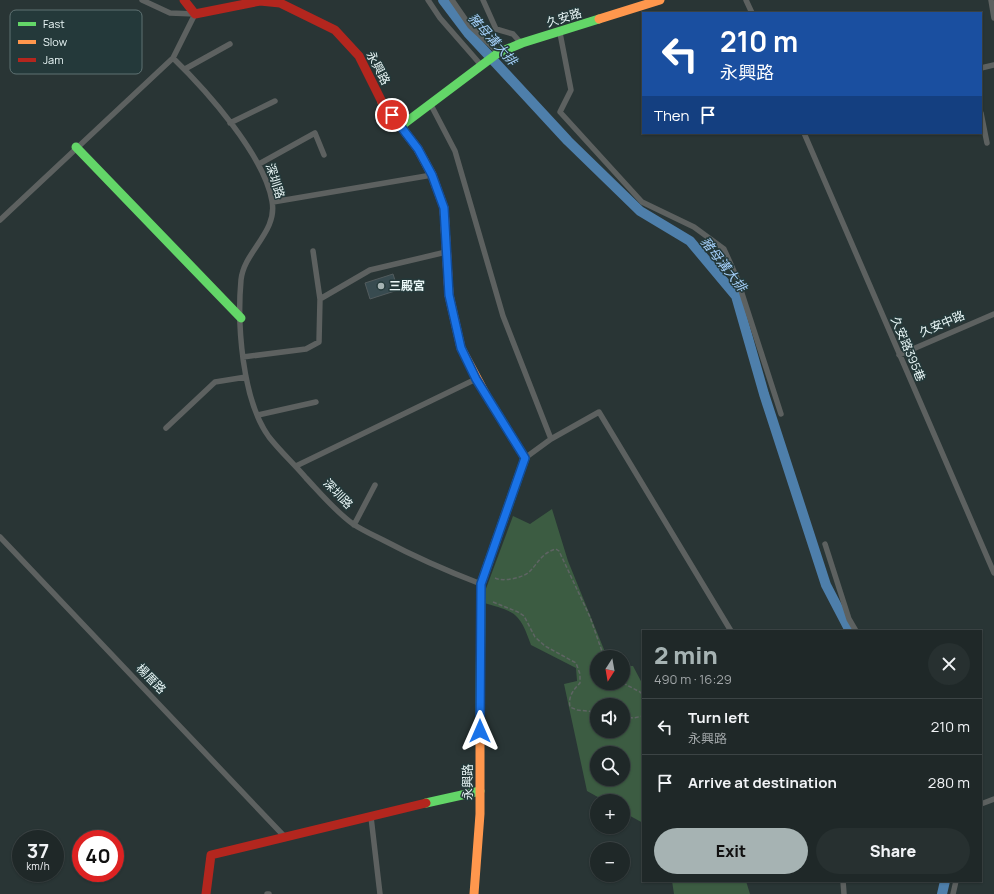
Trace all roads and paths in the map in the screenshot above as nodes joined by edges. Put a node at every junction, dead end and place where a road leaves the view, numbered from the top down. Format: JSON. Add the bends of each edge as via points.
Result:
{"nodes":[{"id":1,"x":142,"y":0,"type":"edge"},
{"id":2,"x":184,"y":0,"type":"edge"},
{"id":3,"x":428,"y":0,"type":"edge"},
{"id":4,"x":452,"y":0,"type":"edge"},
{"id":5,"x":483,"y":0,"type":"edge"},
{"id":6,"x":660,"y":0,"type":"edge"},
{"id":7,"x":746,"y":0,"type":"edge"},
{"id":8,"x":991,"y":0,"type":"edge"},
{"id":9,"x":752,"y":12,"type":"edge"},
{"id":10,"x":195,"y":14,"type":"junction"},
{"id":11,"x":994,"y":18,"type":"edge"},
{"id":12,"x":560,"y":32,"type":"junction"},
{"id":13,"x":230,"y":44,"type":"dead end"},
{"id":14,"x":522,"y":44,"type":"junction"},
{"id":15,"x":498,"y":53,"type":"junction"},
{"id":16,"x":173,"y":58,"type":"junction"},
{"id":17,"x":994,"y":65,"type":"edge"},
{"id":18,"x":481,"y":66,"type":"junction"},
{"id":19,"x":982,"y":68,"type":"edge"},
{"id":20,"x":185,"y":69,"type":"junction"},
{"id":21,"x":275,"y":101,"type":"dead end"},
{"id":22,"x":430,"y":104,"type":"junction"},
{"id":23,"x":982,"y":118,"type":"edge"},
{"id":24,"x":230,"y":123,"type":"junction"},
{"id":25,"x":401,"y":126,"type":"junction"},
{"id":26,"x":804,"y":134,"type":"edge"},
{"id":27,"x":987,"y":143,"type":"dead end"},
{"id":28,"x":76,"y":147,"type":"junction"},
{"id":29,"x":324,"y":155,"type":"dead end"},
{"id":30,"x":259,"y":164,"type":"junction"},
{"id":31,"x":432,"y":175,"type":"junction"},
{"id":32,"x":273,"y":202,"type":"junction"},
{"id":33,"x":0,"y":220,"type":"edge"},
{"id":34,"x":313,"y":251,"type":"dead end"},
{"id":35,"x":446,"y":252,"type":"junction"},
{"id":36,"x":320,"y":298,"type":"junction"},
{"id":37,"x":994,"y":314,"type":"edge"},
{"id":38,"x":240,"y":318,"type":"junction"},
{"id":39,"x":899,"y":355,"type":"junction"},
{"id":40,"x":243,"y":357,"type":"junction"},
{"id":41,"x":246,"y":377,"type":"junction"},
{"id":42,"x":476,"y":379,"type":"junction"},
{"id":43,"x":316,"y":402,"type":"dead end"},
{"id":44,"x":781,"y":414,"type":"dead end"},
{"id":45,"x":258,"y":415,"type":"junction"},
{"id":46,"x":166,"y":428,"type":"dead end"},
{"id":47,"x":551,"y":439,"type":"junction"},
{"id":48,"x":525,"y":458,"type":"junction"},
{"id":49,"x":296,"y":466,"type":"junction"},
{"id":50,"x":375,"y":485,"type":"dead end"},
{"id":51,"x":354,"y":525,"type":"junction"},
{"id":52,"x":0,"y":537,"type":"edge"},
{"id":53,"x":825,"y":544,"type":"dead end"},
{"id":54,"x":486,"y":570,"type":"junction"},
{"id":55,"x":994,"y":573,"type":"edge"},
{"id":56,"x":481,"y":584,"type":"junction"},
{"id":57,"x":480,"y":596,"type":"junction"},
{"id":58,"x":730,"y":630,"type":"edge"},
{"id":59,"x":855,"y":630,"type":"edge"},
{"id":60,"x":602,"y":650,"type":"edge"},
{"id":61,"x":630,"y":687,"type":"edge"},
{"id":62,"x":642,"y":695,"type":"edge"},
{"id":63,"x":590,"y":711,"type":"edge"},
{"id":64,"x":642,"y":716,"type":"edge"},
{"id":65,"x":630,"y":717,"type":"edge"},
{"id":66,"x":480,"y":791,"type":"junction"},
{"id":67,"x":994,"y":799,"type":"edge"},
{"id":68,"x":982,"y":804,"type":"edge"},
{"id":69,"x":371,"y":815,"type":"junction"},
{"id":70,"x":286,"y":838,"type":"junction"},
{"id":71,"x":843,"y":882,"type":"edge"},
{"id":72,"x":956,"y":882,"type":"edge"},
{"id":73,"x":206,"y":894,"type":"edge"},
{"id":74,"x":380,"y":894,"type":"edge"},
{"id":75,"x":474,"y":894,"type":"edge"},
{"id":76,"x":844,"y":894,"type":"edge"},
{"id":77,"x":953,"y":894,"type":"edge"}],
"edges":[{"from":1,"to":10,"type":"lane","via":[[170,13]]},
{"from":2,"to":10,"type":"street"},
{"from":3,"to":18,"type":"lane"},
{"from":4,"to":15,"type":"lane","via":[[470,26]]},
{"from":5,"to":14,"type":"lane","via":[[496,29],[513,34]]},
{"from":6,"to":12,"type":"street","name":"久安路"},
{"from":7,"to":9,"type":"lane"},
{"from":8,"to":11,"type":"lane"},
{"from":10,"to":16,"type":"lane"},
{"from":10,"to":25,"type":"street","name":"永興路","via":[[260,1],[280,3],[335,30],[359,56],[383,105]]},
{"from":12,"to":14,"type":"street","name":"久安路"},
{"from":12,"to":44,"type":"lane","via":[[571,90],[560,112],[642,202],[694,227],[724,249],[737,278]]},
{"from":13,"to":20,"type":"lane"},
{"from":14,"to":15,"type":"street","name":"久安路"},
{"from":15,"to":18,"type":"street","name":"久安路"},
{"from":16,"to":20,"type":"lane","name":"深圳路"},
{"from":16,"to":28,"type":"lane"},
{"from":17,"to":19,"type":"lane"},
{"from":18,"to":22,"type":"street","name":"久安路"},
{"from":20,"to":24,"type":"lane","name":"深圳路"},
{"from":21,"to":24,"type":"lane"},
{"from":22,"to":25,"type":"street","name":"久安路"},
{"from":22,"to":47,"type":"lane","via":[[455,151],[503,316]]},
{"from":23,"to":27,"type":"lane"},
{"from":24,"to":30,"type":"lane","name":"深圳路"},
{"from":25,"to":31,"type":"street","name":"永興路","via":[[418,149]]},
{"from":26,"to":39,"type":"lane","name":"久安路395巷"},
{"from":28,"to":33,"type":"lane"},
{"from":28,"to":38,"type":"street"},
{"from":29,"to":30,"type":"lane","via":[[315,133]]},
{"from":30,"to":32,"type":"lane","name":"深圳路"},
{"from":31,"to":32,"type":"lane"},
{"from":31,"to":35,"type":"street","name":"永興路","via":[[444,208]]},
{"from":32,"to":38,"type":"lane","name":"深圳路","via":[[271,221],[261,243],[250,255],[244,267]]},
{"from":34,"to":36,"type":"lane"},
{"from":35,"to":36,"type":"lane","via":[[370,270]]},
{"from":35,"to":42,"type":"street","name":"永興路","via":[[452,310],[461,348]]},
{"from":36,"to":40,"type":"lane","via":[[319,342],[306,349]]},
{"from":37,"to":39,"type":"lane","name":"久安中路"},
{"from":38,"to":40,"type":"lane","name":"深圳路"},
{"from":39,"to":55,"type":"lane","name":"久安路395巷"},
{"from":40,"to":41,"type":"lane","name":"深圳路"},
{"from":41,"to":45,"type":"lane","name":"深圳路"},
{"from":41,"to":46,"type":"lane","via":[[215,382]]},
{"from":42,"to":48,"type":"street","name":"永興路"},
{"from":42,"to":49,"type":"lane"},
{"from":43,"to":45,"type":"lane"},
{"from":45,"to":49,"type":"lane","name":"深圳路","via":[[269,436]]},
{"from":47,"to":48,"type":"lane"},
{"from":47,"to":58,"type":"lane","via":[[599,412]]},
{"from":48,"to":54,"type":"street","name":"永興路"},
{"from":49,"to":51,"type":"lane","name":"深圳路","via":[[338,513]]},
{"from":50,"to":51,"type":"lane"},
{"from":51,"to":56,"type":"lane","name":"深圳路","via":[[434,567]]},
{"from":52,"to":70,"type":"lane","name":"楊厝路"},
{"from":53,"to":59,"type":"lane","via":[[849,619]]},
{"from":54,"to":56,"type":"street","name":"永興路"},
{"from":54,"to":60,"type":"path","via":[[496,580],[507,580],[527,574],[544,554],[556,549],[559,551],[590,617]]},
{"from":56,"to":57,"type":"street","name":"永興路"},
{"from":57,"to":63,"type":"path","via":[[524,616],[535,637],[545,646],[576,663],[580,683],[569,701],[570,707]]},
{"from":57,"to":66,"type":"street","name":"永興路"},
{"from":61,"to":62,"type":"path"},
{"from":64,"to":65,"type":"path"},
{"from":66,"to":69,"type":"street"},
{"from":66,"to":75,"type":"street","name":"永興路"},
{"from":67,"to":68,"type":"lane"},
{"from":69,"to":70,"type":"street"},
{"from":69,"to":74,"type":"lane"},
{"from":70,"to":73,"type":"street","via":[[211,855]]},
{"from":71,"to":76,"type":"lane"},
{"from":72,"to":77,"type":"lane"}]}
